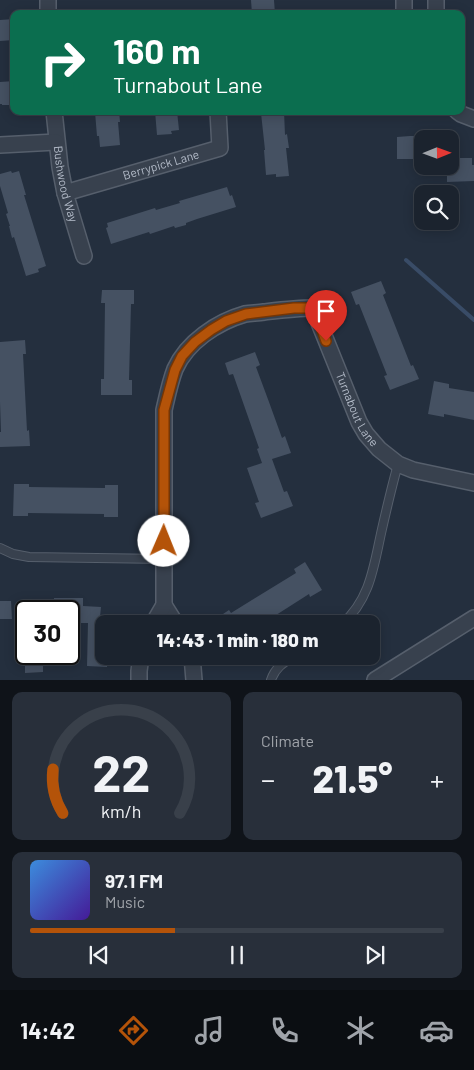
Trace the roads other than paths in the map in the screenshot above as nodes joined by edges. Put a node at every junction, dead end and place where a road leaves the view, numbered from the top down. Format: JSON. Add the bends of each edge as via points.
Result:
{"nodes":[{"id":1,"x":54,"y":115,"type":"edge"},
{"id":2,"x":218,"y":115,"type":"edge"},
{"id":3,"x":56,"y":142,"type":"junction"},
{"id":4,"x":0,"y":146,"type":"edge"},
{"id":5,"x":65,"y":193,"type":"junction"},
{"id":6,"x":84,"y":256,"type":"dead end"},
{"id":7,"x":398,"y":464,"type":"junction"},
{"id":8,"x":474,"y":483,"type":"edge"},
{"id":9,"x":0,"y":548,"type":"edge"},
{"id":10,"x":164,"y":559,"type":"junction"},
{"id":11,"x":164,"y":605,"type":"junction"},
{"id":12,"x":159,"y":615,"type":"edge"},
{"id":13,"x":170,"y":615,"type":"edge"},
{"id":14,"x":352,"y":615,"type":"edge"},
{"id":15,"x":474,"y":618,"type":"edge"},
{"id":16,"x":140,"y":665,"type":"edge"},
{"id":17,"x":193,"y":665,"type":"edge"},
{"id":18,"x":280,"y":665,"type":"edge"},
{"id":19,"x":140,"y":680,"type":"edge"},
{"id":20,"x":194,"y":680,"type":"edge"},
{"id":21,"x":271,"y":680,"type":"edge"},
{"id":22,"x":375,"y":680,"type":"edge"}],
"edges":[{"from":1,"to":3,"type":"street","name":"Bushwood Way"},
{"from":2,"to":5,"type":"street","name":"Berrypick Lane","via":[[220,148]]},
{"from":3,"to":4,"type":"street"},
{"from":3,"to":5,"type":"street","name":"Bushwood Way"},
{"from":5,"to":6,"type":"street","name":"Bushwood Way"},
{"from":7,"to":8,"type":"street","name":"Turnabout Lane"},
{"from":7,"to":10,"type":"street","name":"Turnabout Lane","via":[[379,449],[359,422],[314,308],[246,314],[226,321],[195,342],[182,356],[169,389],[164,410]]},
{"from":7,"to":14,"type":"lane","via":[[370,581]]},
{"from":9,"to":10,"type":"lane","via":[[29,557]]},
{"from":10,"to":11,"type":"street","name":"Turnabout Lane"},
{"from":11,"to":12,"type":"street","name":"Turnabout Lane"},
{"from":11,"to":13,"type":"street"},
{"from":15,"to":22,"type":"street"},
{"from":16,"to":19,"type":"street"},
{"from":17,"to":20,"type":"street"},
{"from":18,"to":21,"type":"lane"}]}
